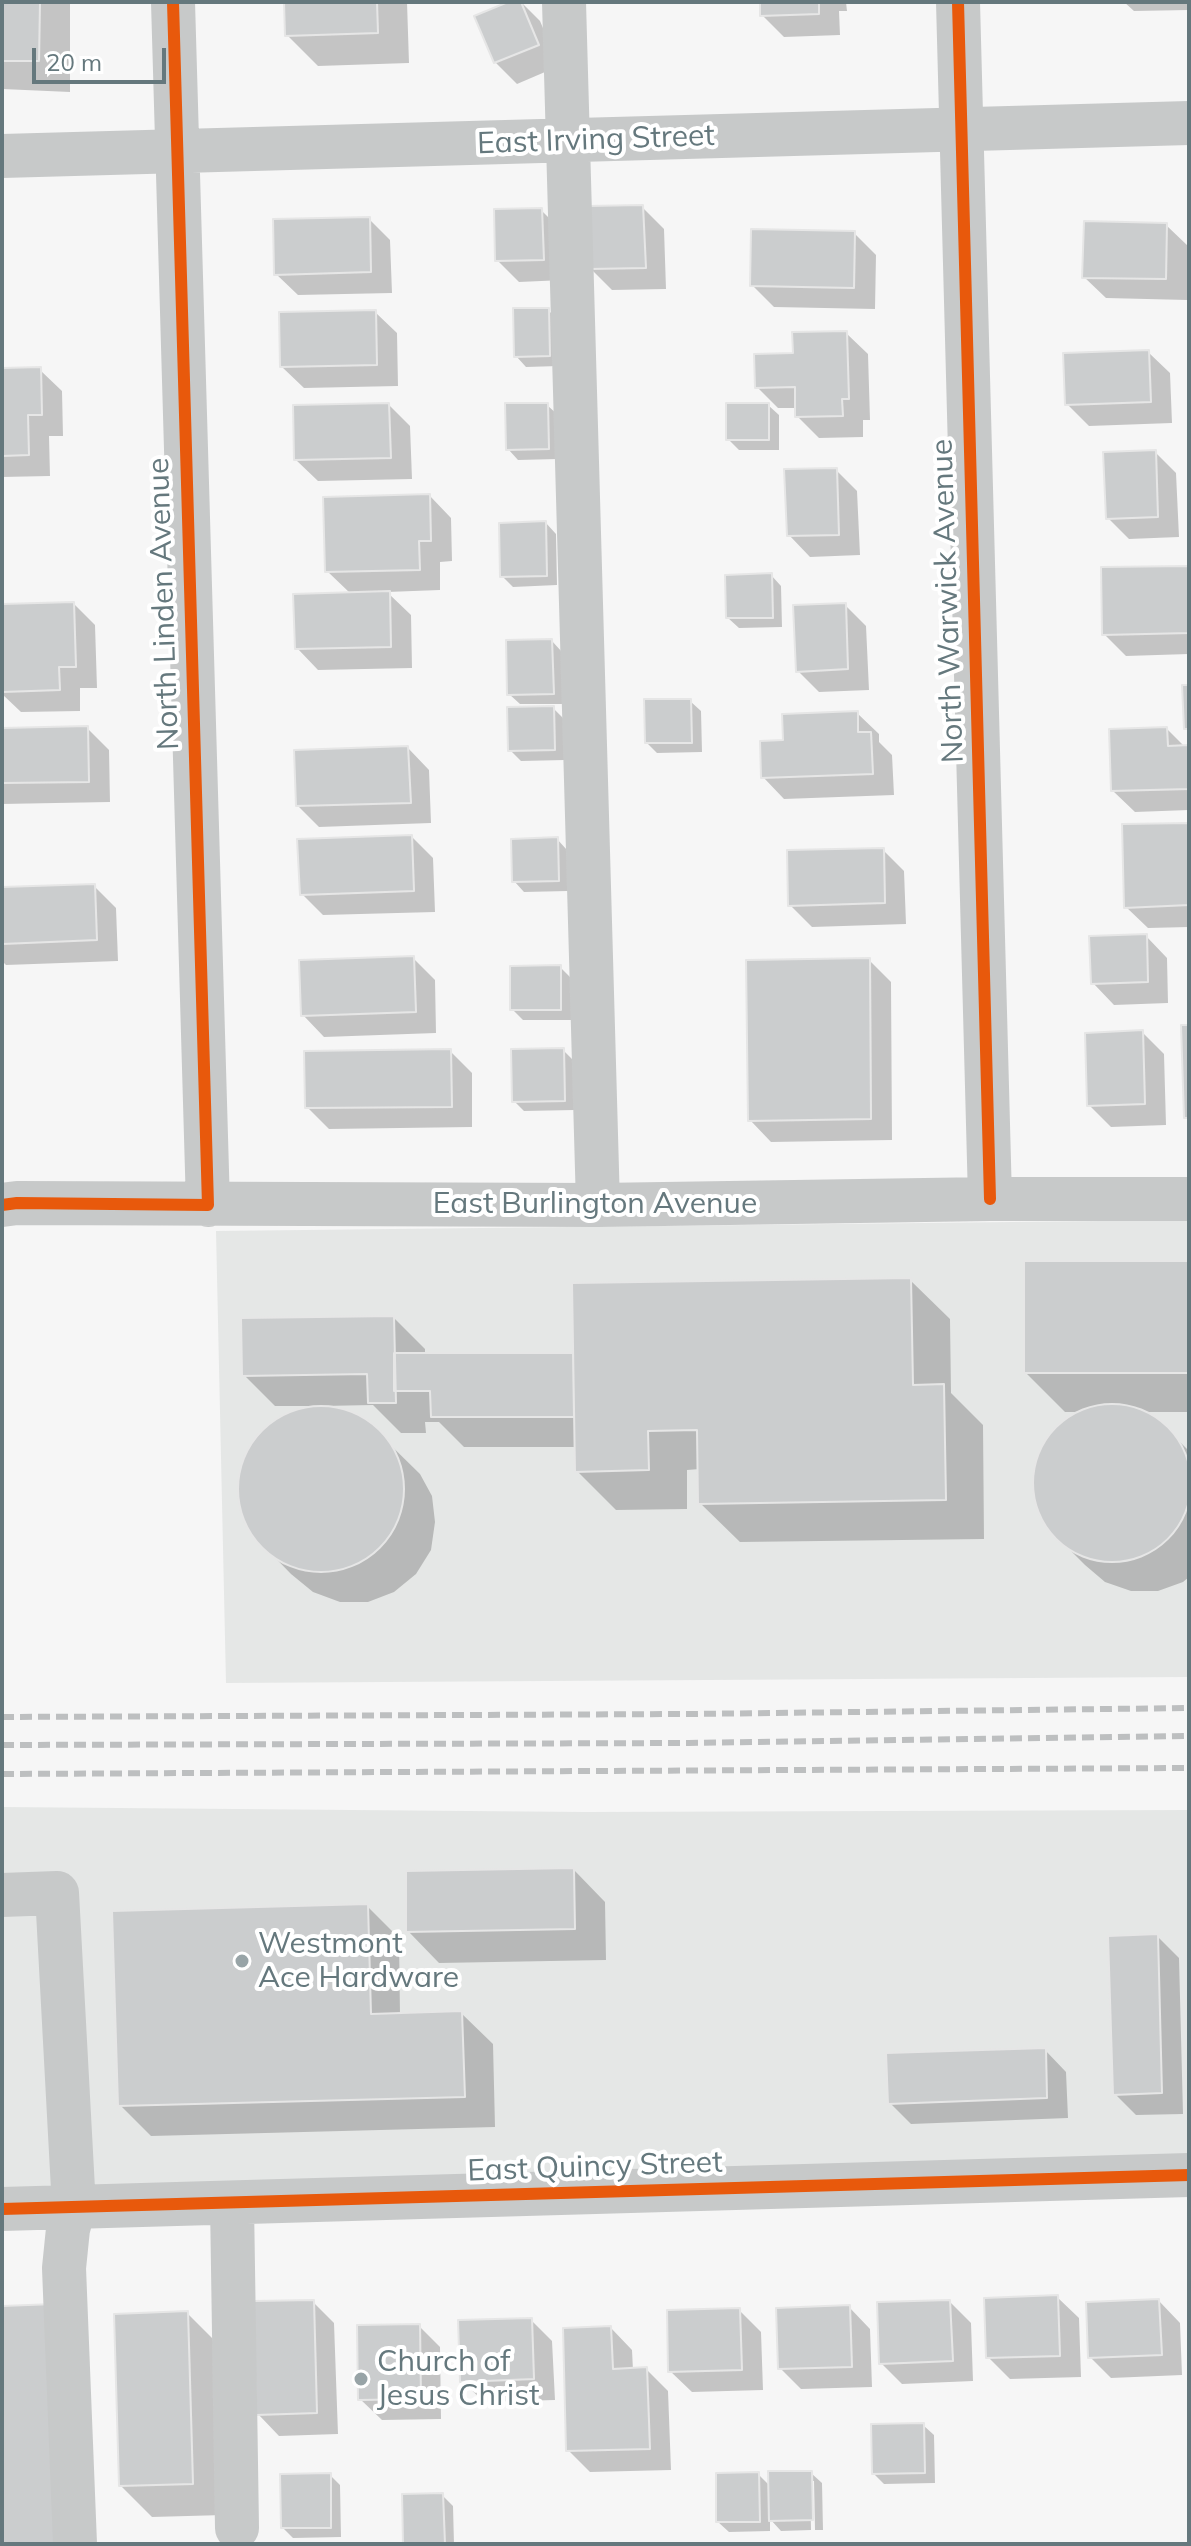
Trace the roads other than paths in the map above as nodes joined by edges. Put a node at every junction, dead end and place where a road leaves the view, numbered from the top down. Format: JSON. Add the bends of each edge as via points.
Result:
{"nodes":[{"id":1,"x":173,"y":2,"type":"edge"},
{"id":2,"x":564,"y":2,"type":"edge"},
{"id":3,"x":958,"y":2,"type":"edge"},
{"id":4,"x":1189,"y":123,"type":"edge"},
{"id":5,"x":962,"y":129,"type":"junction"},
{"id":6,"x":569,"y":141,"type":"junction"},
{"id":7,"x":177,"y":151,"type":"junction"},
{"id":8,"x":2,"y":156,"type":"edge"},
{"id":9,"x":990,"y":1199,"type":"junction"},
{"id":10,"x":1189,"y":1199,"type":"edge"},
{"id":11,"x":2,"y":1205,"type":"edge"},
{"id":12,"x":208,"y":1205,"type":"junction"},
{"id":13,"x":598,"y":1205,"type":"junction"},
{"id":14,"x":2,"y":1895,"type":"edge"},
{"id":15,"x":1189,"y":2175,"type":"edge"},
{"id":16,"x":232,"y":2203,"type":"junction"},
{"id":17,"x":74,"y":2208,"type":"junction"},
{"id":18,"x":2,"y":2209,"type":"edge"},
{"id":19,"x":237,"y":2528,"type":"dead end"},
{"id":20,"x":75,"y":2544,"type":"edge"}],
"edges":[{"from":1,"to":7,"type":"street","name":"North Linden Avenue"},
{"from":2,"to":6,"type":"street"},
{"from":3,"to":5,"type":"street","name":"North Warwick Avenue"},
{"from":4,"to":5,"type":"street","name":"East Irving Street"},
{"from":5,"to":6,"type":"street","name":"East Irving Street"},
{"from":5,"to":9,"type":"street","name":"North Warwick Avenue"},
{"from":6,"to":7,"type":"street","name":"East Irving Street"},
{"from":6,"to":13,"type":"street"},
{"from":7,"to":8,"type":"street","name":"East Irving Street"},
{"from":7,"to":12,"type":"street","name":"North Linden Avenue"},
{"from":9,"to":10,"type":"street","name":"East Burlington Avenue"},
{"from":9,"to":13,"type":"street","name":"East Burlington Avenue"},
{"from":11,"to":12,"type":"street","name":"East Burlington Avenue"},
{"from":12,"to":13,"type":"street","name":"East Burlington Avenue"},
{"from":14,"to":17,"type":"street","via":[[57,1893]]},
{"from":15,"to":16,"type":"street","name":"East Quincy Street"},
{"from":16,"to":17,"type":"street","name":"East Quincy Street"},
{"from":16,"to":19,"type":"street"},
{"from":17,"to":18,"type":"street","name":"East Quincy Street"},
{"from":17,"to":20,"type":"street","via":[[64,2268]]}]}
